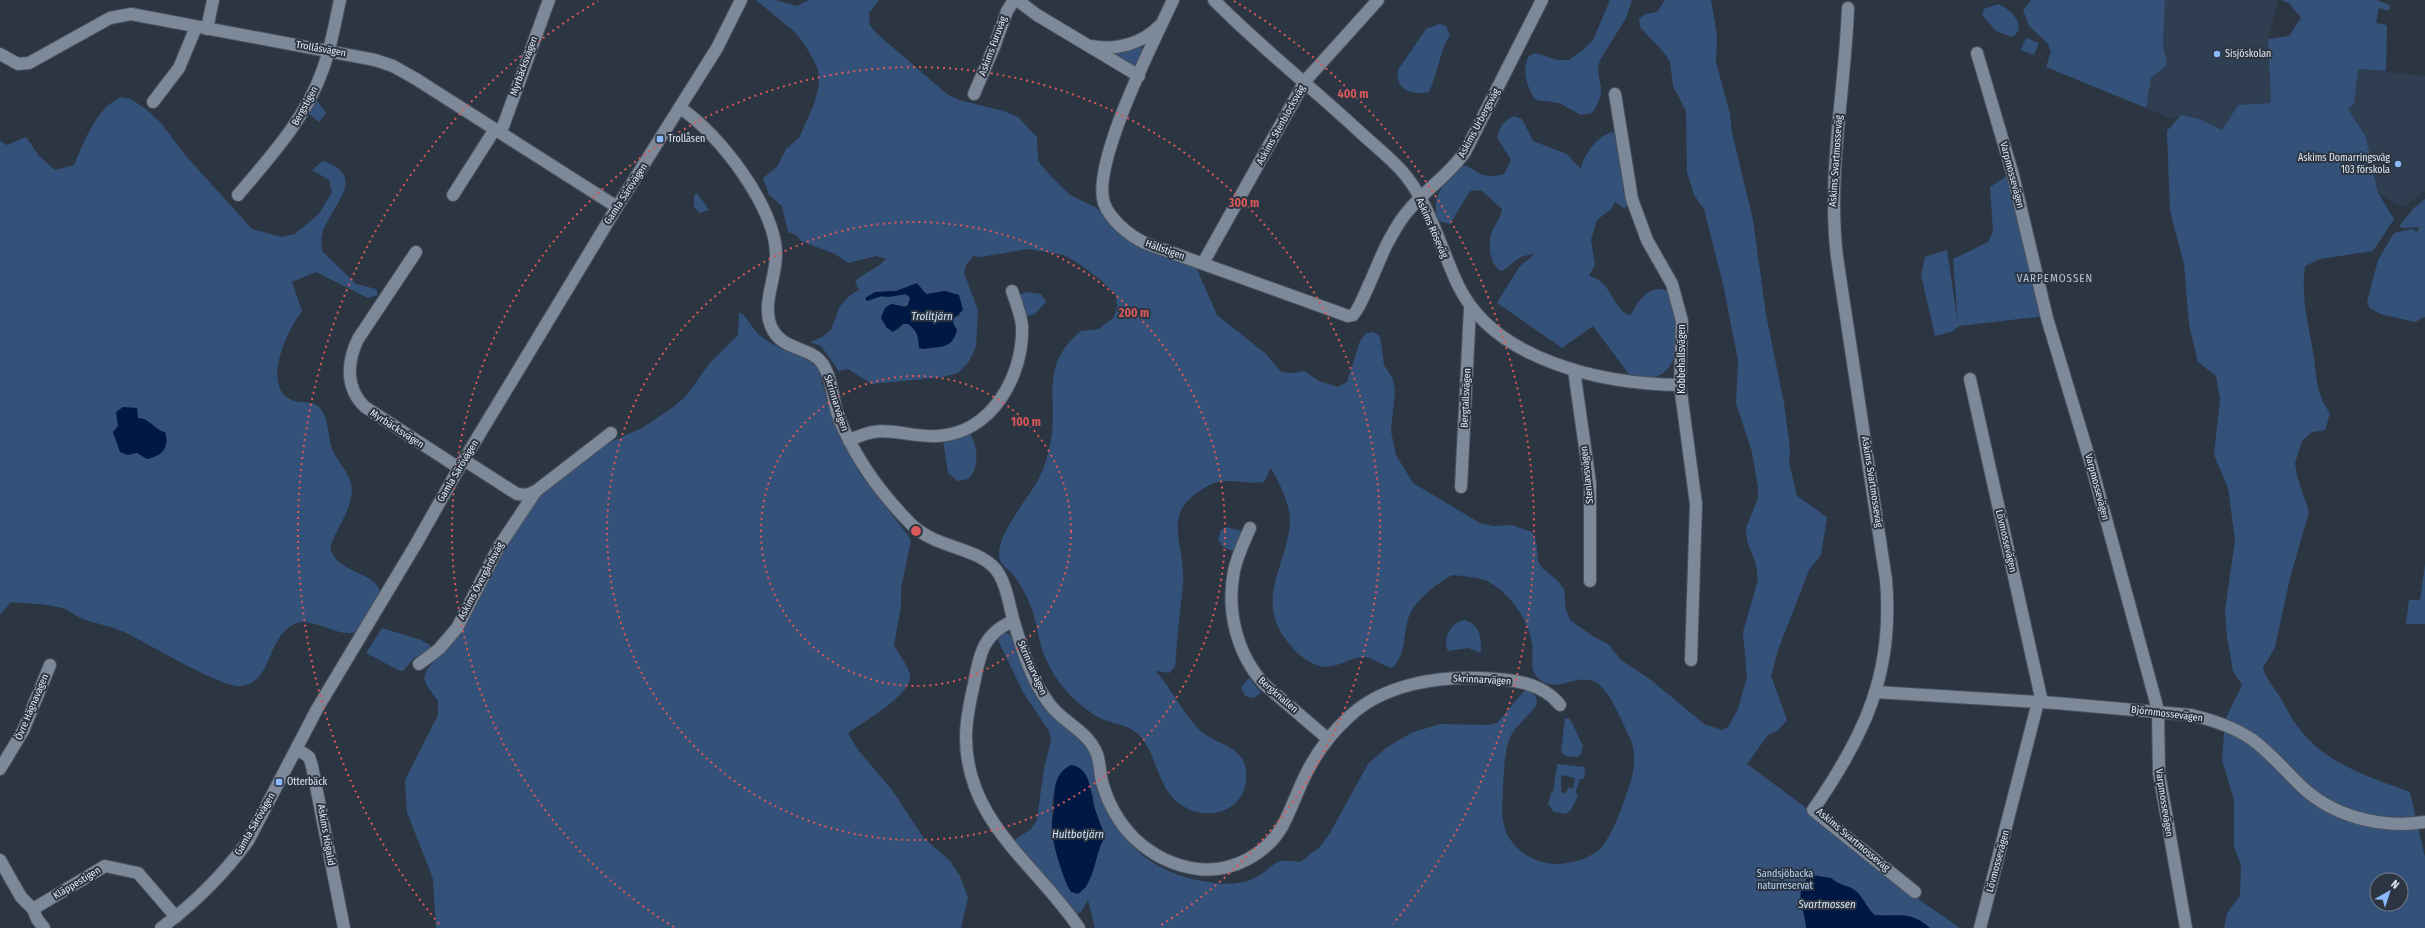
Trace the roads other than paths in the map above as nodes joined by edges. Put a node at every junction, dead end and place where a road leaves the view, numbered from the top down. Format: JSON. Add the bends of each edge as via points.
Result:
{"nodes":[{"id":1,"x":213,"y":0,"type":"edge"},
{"id":2,"x":340,"y":0,"type":"edge"},
{"id":3,"x":549,"y":0,"type":"edge"},
{"id":4,"x":741,"y":0,"type":"edge"},
{"id":5,"x":1014,"y":0,"type":"edge"},
{"id":6,"x":1017,"y":0,"type":"edge"},
{"id":7,"x":1173,"y":0,"type":"edge"},
{"id":8,"x":1214,"y":0,"type":"edge"},
{"id":9,"x":1378,"y":0,"type":"edge"},
{"id":10,"x":1542,"y":0,"type":"edge"},
{"id":11,"x":1848,"y":8,"type":"dead end"},
{"id":12,"x":1164,"y":18,"type":"junction"},
{"id":13,"x":201,"y":28,"type":"junction"},
{"id":14,"x":1088,"y":44,"type":"junction"},
{"id":15,"x":329,"y":50,"type":"junction"},
{"id":16,"x":1977,"y":53,"type":"dead end"},
{"id":17,"x":0,"y":54,"type":"edge"},
{"id":18,"x":12,"y":62,"type":"junction"},
{"id":19,"x":0,"y":65,"type":"edge"},
{"id":20,"x":1139,"y":76,"type":"junction"},
{"id":21,"x":1305,"y":81,"type":"junction"},
{"id":22,"x":974,"y":94,"type":"dead end"},
{"id":23,"x":1615,"y":94,"type":"dead end"},
{"id":24,"x":153,"y":102,"type":"dead end"},
{"id":25,"x":680,"y":108,"type":"junction"},
{"id":26,"x":498,"y":130,"type":"junction"},
{"id":27,"x":238,"y":195,"type":"dead end"},
{"id":28,"x":453,"y":195,"type":"dead end"},
{"id":29,"x":1420,"y":198,"type":"junction"},
{"id":30,"x":617,"y":207,"type":"junction"},
{"id":31,"x":416,"y":252,"type":"dead end"},
{"id":32,"x":1203,"y":263,"type":"junction"},
{"id":33,"x":1012,"y":291,"type":"dead end"},
{"id":34,"x":1470,"y":308,"type":"junction"},
{"id":35,"x":1353,"y":315,"type":"joint"},
{"id":36,"x":1574,"y":370,"type":"junction"},
{"id":37,"x":1970,"y":380,"type":"dead end"},
{"id":38,"x":1680,"y":385,"type":"junction"},
{"id":39,"x":611,"y":433,"type":"dead end"},
{"id":40,"x":849,"y":441,"type":"junction"},
{"id":41,"x":461,"y":464,"type":"junction"},
{"id":42,"x":1461,"y":487,"type":"dead end"},
{"id":43,"x":536,"y":491,"type":"junction"},
{"id":44,"x":1250,"y":528,"type":"dead end"},
{"id":45,"x":1590,"y":581,"type":"dead end"},
{"id":46,"x":1013,"y":620,"type":"junction"},
{"id":47,"x":1691,"y":660,"type":"dead end"},
{"id":48,"x":50,"y":664,"type":"dead end"},
{"id":49,"x":419,"y":664,"type":"dead end"},
{"id":50,"x":1875,"y":692,"type":"junction"},
{"id":51,"x":2040,"y":702,"type":"junction"},
{"id":52,"x":1560,"y":705,"type":"dead end"},
{"id":53,"x":2158,"y":711,"type":"junction"},
{"id":54,"x":1328,"y":739,"type":"junction"},
{"id":55,"x":297,"y":749,"type":"junction"},
{"id":56,"x":0,"y":769,"type":"edge"},
{"id":57,"x":2425,"y":822,"type":"edge"},
{"id":58,"x":0,"y":860,"type":"edge"},
{"id":59,"x":1915,"y":892,"type":"dead end"},
{"id":60,"x":33,"y":909,"type":"junction"},
{"id":61,"x":176,"y":917,"type":"junction"},
{"id":62,"x":44,"y":928,"type":"edge"},
{"id":63,"x":161,"y":928,"type":"edge"},
{"id":64,"x":344,"y":928,"type":"edge"},
{"id":65,"x":1079,"y":928,"type":"edge"},
{"id":66,"x":1980,"y":928,"type":"edge"},
{"id":67,"x":2186,"y":928,"type":"edge"}],
"edges":[{"from":1,"to":13,"type":"street"},
{"from":2,"to":15,"type":"street","name":"Bergstigen"},
{"from":3,"to":26,"type":"street","name":"Myrbäcksvägen"},
{"from":4,"to":25,"type":"street","name":"Gamla Särövägen","via":[[730,25]]},
{"from":5,"to":22,"type":"street","name":"Askims Furuväg","via":[[1006,11]]},
{"from":6,"to":14,"type":"street","via":[[1037,15]]},
{"from":7,"to":12,"type":"street","name":"Hällstigen"},
{"from":8,"to":21,"type":"street","name":"Askims Röseväg"},
{"from":9,"to":21,"type":"street","name":"Askims Stenblocksväg"},
{"from":10,"to":29,"type":"street","name":"Askims Urbergsväg","via":[[1465,152],[1450,171]]},
{"from":11,"to":50,"type":"street","name":"Askims Svartmosseväg","via":[[1846,52],[1836,138],[1833,222],[1886,580],[1888,636]]},
{"from":12,"to":14,"type":"street","via":[[1148,36],[1133,43],[1105,47]]},
{"from":12,"to":20,"type":"street","name":"Hällstigen"},
{"from":13,"to":15,"type":"street","name":"Trollåsvägen"},
{"from":13,"to":18,"type":"street","name":"Trollåsvägen","via":[[124,14],[110,18],[29,63],[22,65]]},
{"from":13,"to":24,"type":"street","via":[[179,68]]},
{"from":14,"to":20,"type":"street"},
{"from":15,"to":26,"type":"street","name":"Trollåsvägen","via":[[393,66]]},
{"from":15,"to":27,"type":"street","name":"Bergstigen","via":[[318,84],[296,123]]},
{"from":16,"to":53,"type":"street","name":"Varpmossevägen","via":[[2014,175],[2047,318],[2091,464]]},
{"from":17,"to":18,"type":"street"},
{"from":18,"to":19,"type":"street","name":"Trollåsvägen"},
{"from":20,"to":32,"type":"street","name":"Hällstigen","via":[[1105,163],[1102,186],[1105,205],[1120,225],[1139,240]]},
{"from":21,"to":29,"type":"street","name":"Askims Röseväg","via":[[1393,162]]},
{"from":21,"to":32,"type":"street","name":"Askims Stenblocksväg"},
{"from":23,"to":38,"type":"street","name":"Kobbehallsvägen","via":[[1632,199],[1643,230],[1672,284],[1680,308]]},
{"from":25,"to":30,"type":"street","name":"Gamla Särövägen"},
{"from":25,"to":40,"type":"street","name":"Skrinnarvägen","via":[[694,117],[724,148],[762,206],[773,233],[777,252],[768,304],[769,322],[783,342],[809,352],[821,362]]},
{"from":26,"to":28,"type":"street","name":"Myrbäcksvägen"},
{"from":26,"to":30,"type":"street","name":"Trollåsvägen"},
{"from":29,"to":34,"type":"street","name":"Askims Röseväg"},
{"from":29,"to":35,"type":"street","name":"Askims Urbergsväg","via":[[1401,219],[1386,244],[1359,309]]},
{"from":30,"to":41,"type":"street","name":"Gamla Särövägen"},
{"from":31,"to":41,"type":"street","name":"Myrbäcksvägen","via":[[358,339],[352,354],[350,381],[355,396],[364,407]]},
{"from":32,"to":35,"type":"street","name":"Hällstigen","via":[[1343,315]]},
{"from":33,"to":40,"type":"street","via":[[1022,325],[1019,361],[1007,391],[988,413],[964,430],[948,435],[918,435],[878,430],[864,433]]},
{"from":34,"to":36,"type":"street","name":"Askims Röseväg","via":[[1484,322],[1513,342]]},
{"from":34,"to":42,"type":"street","name":"Bergtallsvägen"},
{"from":36,"to":38,"type":"street","name":"Askims Röseväg","via":[[1631,382]]},
{"from":36,"to":45,"type":"street","name":"Stenlavsvägen","via":[[1590,484]]},
{"from":37,"to":51,"type":"street","name":"Lövmossevägen"},
{"from":38,"to":47,"type":"street","name":"Kobbehallsvägen","via":[[1696,504]]},
{"from":39,"to":43,"type":"street","name":"Askims Övergårdsväg"},
{"from":40,"to":46,"type":"street","name":"Skrinnarvägen","via":[[875,483],[918,531],[942,544],[982,558],[996,570],[1006,589]]},
{"from":41,"to":43,"type":"street","via":[[518,494],[527,495]]},
{"from":41,"to":55,"type":"street","name":"Gamla Särövägen","via":[[317,709]]},
{"from":43,"to":49,"type":"street","name":"Askims Övergårdsväg","via":[[498,548],[457,628],[439,649]]},
{"from":44,"to":54,"type":"street","name":"Bergknallen","via":[[1238,557],[1232,589],[1233,616],[1242,652],[1264,685]]},
{"from":46,"to":54,"type":"street","name":"Skrinnarvägen","via":[[1025,657],[1046,699],[1059,716],[1084,735],[1094,748],[1107,796],[1121,822],[1142,845],[1169,862],[1206,870],[1235,865],[1257,854],[1272,841],[1283,825],[1308,770]]},
{"from":46,"to":65,"type":"street","via":[[991,634],[982,651],[967,725],[966,746],[970,772],[979,799],[995,827],[1041,878]]},
{"from":48,"to":56,"type":"street","name":"Övre Hägnavägen","via":[[23,731]]},
{"from":50,"to":51,"type":"street","name":"Björnmossevägen"},
{"from":50,"to":59,"type":"street","name":"Askims Svartmosseväg","via":[[1851,752],[1813,810]]},
{"from":51,"to":53,"type":"street","name":"Björnmossevägen"},
{"from":51,"to":66,"type":"street","name":"Lövmossevägen"},
{"from":52,"to":54,"type":"street","name":"Skrinnarvägen","via":[[1547,693],[1523,682],[1487,678],[1447,678],[1411,685],[1374,700],[1354,712]]},
{"from":53,"to":57,"type":"street","name":"Björnmossevägen","via":[[2213,720],[2252,739],[2329,808],[2347,815],[2396,824]]},
{"from":53,"to":67,"type":"street","name":"Varpmossevägen","via":[[2159,773]]},
{"from":55,"to":61,"type":"street","name":"Gamla Särövägen","via":[[244,846],[202,896]]},
{"from":55,"to":64,"type":"street","name":"Askims Högalid","via":[[309,757],[312,766]]},
{"from":58,"to":60,"type":"street","via":[[21,896]]},
{"from":60,"to":61,"type":"street","name":"Kläppestigen","via":[[104,866],[138,873]]},
{"from":60,"to":62,"type":"street"},
{"from":61,"to":63,"type":"street","name":"Gamla Särövägen"}]}
